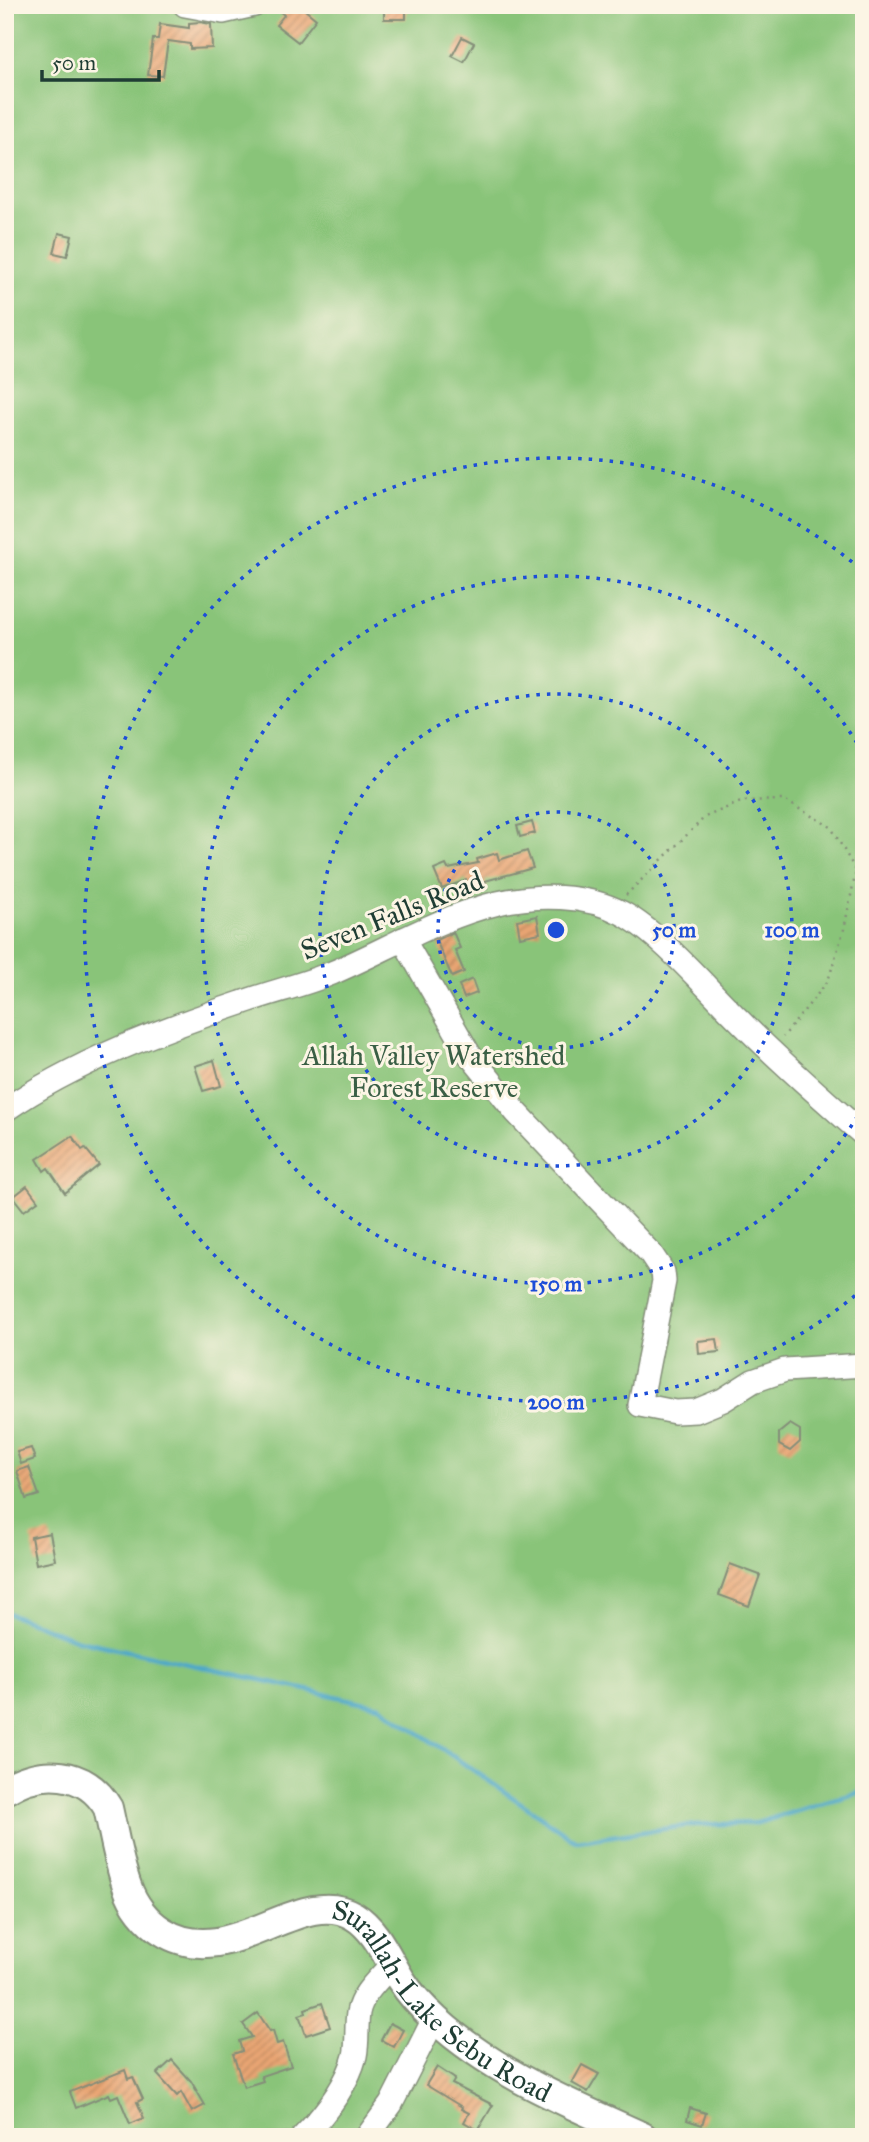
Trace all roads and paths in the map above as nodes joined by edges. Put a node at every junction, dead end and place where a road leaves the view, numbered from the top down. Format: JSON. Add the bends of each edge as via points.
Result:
{"nodes":[{"id":1,"x":185,"y":5,"type":"edge"},
{"id":2,"x":254,"y":5,"type":"edge"},
{"id":3,"x":612,"y":909,"type":"junction"},
{"id":4,"x":403,"y":939,"type":"junction"},
{"id":5,"x":771,"y":1052,"type":"junction"},
{"id":6,"x":5,"y":1110,"type":"edge"},
{"id":7,"x":864,"y":1135,"type":"edge"},
{"id":8,"x":864,"y":1365,"type":"edge"},
{"id":9,"x":5,"y":1790,"type":"edge"},
{"id":10,"x":391,"y":1964,"type":"junction"},
{"id":11,"x":434,"y":2019,"type":"junction"},
{"id":12,"x":303,"y":2137,"type":"edge"},
{"id":13,"x":367,"y":2137,"type":"edge"},
{"id":14,"x":643,"y":2137,"type":"edge"}],
"edges":[{"from":1,"to":2,"type":"street","via":[[223,12]]},
{"from":3,"to":4,"type":"street","name":"Seven Falls Road","via":[[556,896],[498,903]]},
{"from":3,"to":5,"type":"street","name":"Seven Falls Road","via":[[662,943]]},
{"from":3,"to":5,"type":"path","via":[[705,817],[743,801],[784,800],[831,827],[856,871],[844,929],[828,981]]},
{"from":4,"to":6,"type":"street","name":"Seven Falls Road","via":[[330,974],[135,1042]]},
{"from":4,"to":8,"type":"street","via":[[469,1054],[663,1272],[640,1405],[696,1411],[785,1370]]},
{"from":5,"to":7,"type":"street","name":"Seven Falls Road"},
{"from":9,"to":10,"type":"main road","name":"Surallah-Lake Sebu Road","via":[[55,1775],[70,1776],[92,1788],[108,1808],[127,1887],[142,1914],[180,1941],[224,1941],[289,1917],[330,1908],[358,1918]]},
{"from":10,"to":11,"type":"main road","name":"Surallah-Lake Sebu Road"},
{"from":10,"to":12,"type":"street","via":[[359,2009],[355,2055],[344,2083]]},
{"from":11,"to":13,"type":"street","via":[[391,2105]]},
{"from":11,"to":14,"type":"main road","name":"Surallah-Lake Sebu Road","via":[[518,2078]]}]}
